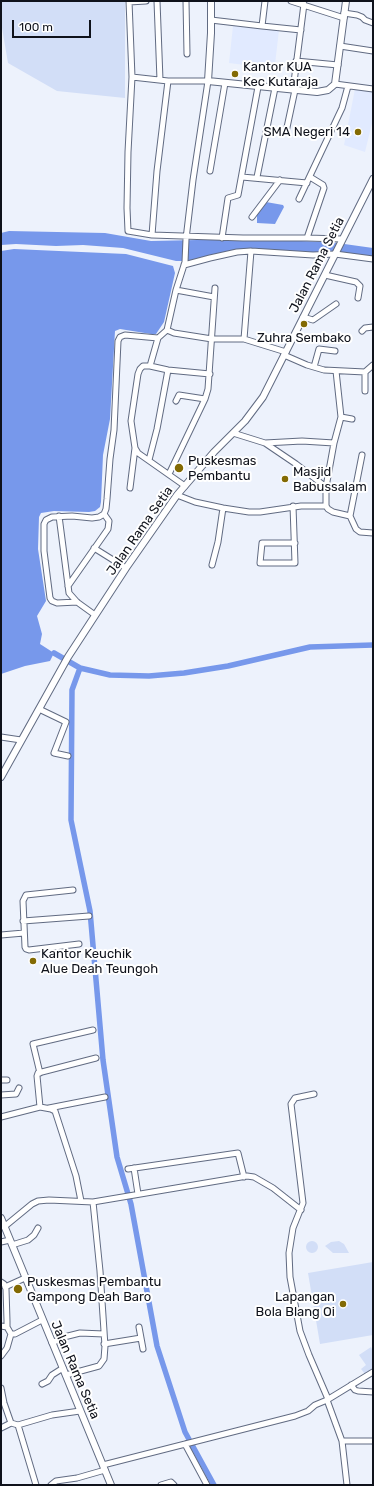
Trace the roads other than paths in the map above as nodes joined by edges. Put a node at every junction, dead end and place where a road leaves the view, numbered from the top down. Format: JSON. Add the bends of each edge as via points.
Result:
{"nodes":[{"id":1,"x":146,"y":1,"type":"edge"},
{"id":2,"x":157,"y":1,"type":"edge"},
{"id":3,"x":186,"y":1,"type":"edge"},
{"id":4,"x":211,"y":1,"type":"edge"},
{"id":5,"x":265,"y":1,"type":"edge"},
{"id":6,"x":291,"y":1,"type":"edge"},
{"id":7,"x":346,"y":1,"type":"edge"},
{"id":8,"x":129,"y":2,"type":"edge"},
{"id":9,"x":304,"y":4,"type":"junction"},
{"id":10,"x":344,"y":15,"type":"junction"},
{"id":11,"x":211,"y":20,"type":"junction"},
{"id":12,"x":373,"y":23,"type":"edge"},
{"id":13,"x":262,"y":26,"type":"junction"},
{"id":14,"x":300,"y":30,"type":"junction"},
{"id":15,"x":340,"y":46,"type":"junction"},
{"id":16,"x":373,"y":51,"type":"edge"},
{"id":17,"x":187,"y":54,"type":"dead end"},
{"id":18,"x":296,"y":61,"type":"junction"},
{"id":19,"x":338,"y":65,"type":"junction"},
{"id":20,"x":132,"y":77,"type":"junction"},
{"id":21,"x":160,"y":80,"type":"junction"},
{"id":22,"x":168,"y":80,"type":"junction"},
{"id":23,"x":208,"y":82,"type":"junction"},
{"id":24,"x":225,"y":83,"type":"junction"},
{"id":25,"x":335,"y":84,"type":"junction"},
{"id":26,"x":348,"y":86,"type":"junction"},
{"id":27,"x":258,"y":87,"type":"junction"},
{"id":28,"x":275,"y":88,"type":"junction"},
{"id":29,"x":373,"y":89,"type":"edge"},
{"id":30,"x":294,"y":90,"type":"junction"},
{"id":31,"x":286,"y":132,"type":"dead end"},
{"id":32,"x":210,"y":170,"type":"dead end"},
{"id":33,"x":242,"y":177,"type":"junction"},
{"id":34,"x":257,"y":177,"type":"junction"},
{"id":35,"x":310,"y":178,"type":"junction"},
{"id":36,"x":373,"y":179,"type":"edge"},
{"id":37,"x":280,"y":180,"type":"junction"},
{"id":38,"x":307,"y":183,"type":"junction"},
{"id":39,"x":366,"y":192,"type":"junction"},
{"id":40,"x":373,"y":194,"type":"edge"},
{"id":41,"x":299,"y":200,"type":"dead end"},
{"id":42,"x":252,"y":217,"type":"dead end"},
{"id":43,"x":152,"y":235,"type":"junction"},
{"id":44,"x":187,"y":238,"type":"junction"},
{"id":45,"x":222,"y":238,"type":"junction"},
{"id":46,"x":308,"y":238,"type":"junction"},
{"id":47,"x":342,"y":240,"type":"junction"},
{"id":48,"x":251,"y":251,"type":"junction"},
{"id":49,"x":335,"y":254,"type":"junction"},
{"id":50,"x":373,"y":258,"type":"edge"},
{"id":51,"x":185,"y":264,"type":"junction"},
{"id":52,"x":325,"y":274,"type":"junction"},
{"id":53,"x":215,"y":288,"type":"dead end"},
{"id":54,"x":176,"y":290,"type":"junction"},
{"id":55,"x":214,"y":297,"type":"junction"},
{"id":56,"x":358,"y":298,"type":"dead end"},
{"id":57,"x":336,"y":304,"type":"dead end"},
{"id":58,"x":303,"y":317,"type":"junction"},
{"id":59,"x":373,"y":327,"type":"edge"},
{"id":60,"x":167,"y":330,"type":"junction"},
{"id":61,"x":362,"y":331,"type":"dead end"},
{"id":62,"x":158,"y":338,"type":"junction"},
{"id":63,"x":212,"y":339,"type":"junction"},
{"id":64,"x":244,"y":339,"type":"junction"},
{"id":65,"x":335,"y":351,"type":"dead end"},
{"id":66,"x":285,"y":354,"type":"junction"},
{"id":67,"x":373,"y":365,"type":"edge"},
{"id":68,"x":150,"y":366,"type":"junction"},
{"id":69,"x":314,"y":367,"type":"junction"},
{"id":70,"x":168,"y":370,"type":"junction"},
{"id":71,"x":336,"y":371,"type":"junction"},
{"id":72,"x":365,"y":372,"type":"junction"},
{"id":73,"x":210,"y":374,"type":"junction"},
{"id":74,"x":365,"y":391,"type":"dead end"},
{"id":75,"x":205,"y":399,"type":"junction"},
{"id":76,"x":176,"y":401,"type":"dead end"},
{"id":77,"x":341,"y":417,"type":"junction"},
{"id":78,"x":352,"y":419,"type":"dead end"},
{"id":79,"x":233,"y":433,"type":"junction"},
{"id":80,"x":266,"y":443,"type":"junction"},
{"id":81,"x":334,"y":443,"type":"junction"},
{"id":82,"x":136,"y":448,"type":"junction"},
{"id":83,"x":362,"y":455,"type":"dead end"},
{"id":84,"x":149,"y":460,"type":"junction"},
{"id":85,"x":170,"y":474,"type":"junction"},
{"id":86,"x":185,"y":486,"type":"junction"},
{"id":87,"x":326,"y":487,"type":"junction"},
{"id":88,"x":130,"y":488,"type":"dead end"},
{"id":89,"x":177,"y":494,"type":"junction"},
{"id":90,"x":293,"y":506,"type":"junction"},
{"id":91,"x":326,"y":506,"type":"junction"},
{"id":92,"x":223,"y":508,"type":"junction"},
{"id":93,"x":104,"y":514,"type":"junction"},
{"id":94,"x":59,"y":516,"type":"junction"},
{"id":95,"x":350,"y":516,"type":"junction"},
{"id":96,"x":373,"y":532,"type":"edge"},
{"id":97,"x":294,"y":543,"type":"junction"},
{"id":98,"x":94,"y":548,"type":"junction"},
{"id":99,"x":212,"y":565,"type":"dead end"},
{"id":100,"x":126,"y":568,"type":"junction"},
{"id":101,"x":68,"y":586,"type":"junction"},
{"id":102,"x":77,"y":602,"type":"junction"},
{"id":103,"x":95,"y":615,"type":"junction"},
{"id":104,"x":39,"y":709,"type":"junction"},
{"id":105,"x":1,"y":737,"type":"edge"},
{"id":106,"x":21,"y":740,"type":"junction"},
{"id":107,"x":68,"y":756,"type":"dead end"},
{"id":108,"x":1,"y":777,"type":"edge"},
{"id":109,"x":73,"y":890,"type":"dead end"},
{"id":110,"x":89,"y":916,"type":"dead end"},
{"id":111,"x":23,"y":921,"type":"junction"},
{"id":112,"x":24,"y":933,"type":"junction"},
{"id":113,"x":1,"y":935,"type":"edge"},
{"id":114,"x":79,"y":944,"type":"dead end"},
{"id":115,"x":93,"y":1030,"type":"dead end"},
{"id":116,"x":96,"y":1058,"type":"dead end"},
{"id":117,"x":40,"y":1073,"type":"junction"},
{"id":118,"x":19,"y":1088,"type":"dead end"},
{"id":119,"x":314,"y":1094,"type":"dead end"},
{"id":120,"x":1,"y":1095,"type":"edge"},
{"id":121,"x":105,"y":1097,"type":"dead end"},
{"id":122,"x":40,"y":1107,"type":"junction"},
{"id":123,"x":48,"y":1108,"type":"junction"},
{"id":124,"x":1,"y":1117,"type":"edge"},
{"id":125,"x":244,"y":1177,"type":"junction"},
{"id":126,"x":136,"y":1194,"type":"junction"},
{"id":127,"x":81,"y":1201,"type":"junction"},
{"id":128,"x":93,"y":1202,"type":"junction"},
{"id":129,"x":301,"y":1210,"type":"junction"},
{"id":130,"x":1,"y":1218,"type":"edge"},
{"id":131,"x":4,"y":1226,"type":"junction"},
{"id":132,"x":38,"y":1228,"type":"dead end"},
{"id":133,"x":1,"y":1242,"type":"edge"},
{"id":134,"x":11,"y":1242,"type":"junction"},
{"id":135,"x":25,"y":1278,"type":"junction"},
{"id":136,"x":1,"y":1282,"type":"edge"},
{"id":137,"x":6,"y":1287,"type":"junction"},
{"id":138,"x":42,"y":1320,"type":"junction"},
{"id":139,"x":1,"y":1326,"type":"edge"},
{"id":140,"x":7,"y":1327,"type":"junction"},
{"id":141,"x":139,"y":1327,"type":"dead end"},
{"id":142,"x":11,"y":1334,"type":"junction"},
{"id":143,"x":104,"y":1334,"type":"junction"},
{"id":144,"x":141,"y":1338,"type":"junction"},
{"id":145,"x":52,"y":1343,"type":"junction"},
{"id":146,"x":104,"y":1344,"type":"junction"},
{"id":147,"x":143,"y":1349,"type":"dead end"},
{"id":148,"x":1,"y":1356,"type":"edge"},
{"id":149,"x":63,"y":1368,"type":"junction"},
{"id":150,"x":373,"y":1372,"type":"edge"},
{"id":151,"x":66,"y":1375,"type":"junction"},
{"id":152,"x":42,"y":1384,"type":"dead end"},
{"id":153,"x":351,"y":1385,"type":"junction"},
{"id":154,"x":1,"y":1388,"type":"edge"},
{"id":155,"x":373,"y":1392,"type":"edge"},
{"id":156,"x":327,"y":1400,"type":"junction"},
{"id":157,"x":80,"y":1411,"type":"junction"},
{"id":158,"x":12,"y":1423,"type":"junction"},
{"id":159,"x":18,"y":1425,"type":"junction"},
{"id":160,"x":1,"y":1428,"type":"edge"},
{"id":161,"x":342,"y":1441,"type":"junction"},
{"id":162,"x":373,"y":1441,"type":"edge"},
{"id":163,"x":189,"y":1443,"type":"junction"},
{"id":164,"x":104,"y":1467,"type":"junction"},
{"id":165,"x":36,"y":1485,"type":"edge"},
{"id":166,"x":51,"y":1485,"type":"edge"},
{"id":167,"x":111,"y":1485,"type":"edge"},
{"id":168,"x":162,"y":1485,"type":"edge"},
{"id":169,"x":174,"y":1485,"type":"edge"},
{"id":170,"x":207,"y":1485,"type":"edge"},
{"id":171,"x":347,"y":1485,"type":"edge"}],
"edges":[{"from":1,"to":8,"type":"street"},
{"from":2,"to":21,"type":"street"},
{"from":3,"to":17,"type":"street"},
{"from":4,"to":11,"type":"street"},
{"from":5,"to":13,"type":"street"},
{"from":6,"to":9,"type":"street"},
{"from":7,"to":10,"type":"street"},
{"from":8,"to":20,"type":"street"},
{"from":9,"to":10,"type":"street"},
{"from":9,"to":14,"type":"street"},
{"from":10,"to":12,"type":"street","via":[[357,15]]},
{"from":10,"to":15,"type":"street"},
{"from":11,"to":13,"type":"street"},
{"from":11,"to":23,"type":"street"},
{"from":13,"to":14,"type":"street"},
{"from":14,"to":18,"type":"street"},
{"from":15,"to":16,"type":"street"},
{"from":15,"to":19,"type":"street"},
{"from":18,"to":19,"type":"street"},
{"from":18,"to":30,"type":"street"},
{"from":19,"to":25,"type":"street"},
{"from":20,"to":21,"type":"street"},
{"from":20,"to":43,"type":"street","via":[[128,152],[128,231]]},
{"from":21,"to":22,"type":"street"},
{"from":22,"to":23,"type":"street"},
{"from":22,"to":43,"type":"street"},
{"from":23,"to":24,"type":"street"},
{"from":23,"to":44,"type":"street"},
{"from":24,"to":27,"type":"street"},
{"from":24,"to":32,"type":"street"},
{"from":25,"to":26,"type":"street"},
{"from":25,"to":30,"type":"street","via":[[322,92]]},
{"from":26,"to":29,"type":"street"},
{"from":26,"to":35,"type":"street","via":[[342,108]]},
{"from":27,"to":28,"type":"street"},
{"from":27,"to":33,"type":"street"},
{"from":28,"to":30,"type":"street"},
{"from":28,"to":34,"type":"street"},
{"from":30,"to":31,"type":"street"},
{"from":33,"to":34,"type":"street"},
{"from":33,"to":45,"type":"street","via":[[237,195],[228,198]]},
{"from":34,"to":37,"type":"street"},
{"from":35,"to":38,"type":"street"},
{"from":35,"to":46,"type":"street","via":[[324,188]]},
{"from":36,"to":39,"type":"street","name":"Jalan Rama Setia"},
{"from":37,"to":38,"type":"street"},
{"from":37,"to":42,"type":"street"},
{"from":38,"to":41,"type":"street"},
{"from":39,"to":40,"type":"street"},
{"from":39,"to":47,"type":"street","name":"Jalan Rama Setia"},
{"from":43,"to":44,"type":"street"},
{"from":44,"to":45,"type":"street"},
{"from":44,"to":51,"type":"street"},
{"from":45,"to":46,"type":"street"},
{"from":46,"to":47,"type":"street"},
{"from":47,"to":49,"type":"street","name":"Jalan Rama Setia"},
{"from":48,"to":49,"type":"street"},
{"from":48,"to":51,"type":"street"},
{"from":48,"to":64,"type":"street"},
{"from":49,"to":50,"type":"street"},
{"from":49,"to":52,"type":"street","name":"Jalan Rama Setia"},
{"from":51,"to":54,"type":"street"},
{"from":52,"to":56,"type":"street","via":[[356,282],[360,286]]},
{"from":52,"to":58,"type":"street","name":"Jalan Rama Setia"},
{"from":53,"to":55,"type":"street"},
{"from":54,"to":55,"type":"street"},
{"from":54,"to":60,"type":"street"},
{"from":55,"to":63,"type":"street"},
{"from":57,"to":58,"type":"street","via":[[313,320]]},
{"from":58,"to":66,"type":"street","name":"Jalan Rama Setia"},
{"from":59,"to":61,"type":"street"},
{"from":60,"to":62,"type":"street"},
{"from":60,"to":63,"type":"street"},
{"from":62,"to":68,"type":"street"},
{"from":62,"to":93,"type":"street","via":[[125,335],[120,337],[118,342],[114,430]]},
{"from":63,"to":64,"type":"street"},
{"from":63,"to":73,"type":"street"},
{"from":64,"to":66,"type":"street"},
{"from":65,"to":69,"type":"street","via":[[319,349]]},
{"from":66,"to":69,"type":"street"},
{"from":66,"to":79,"type":"street","name":"Jalan Rama Setia","via":[[263,397]]},
{"from":67,"to":72,"type":"street"},
{"from":68,"to":70,"type":"street"},
{"from":68,"to":82,"type":"street","via":[[143,366],[138,374],[131,421]]},
{"from":69,"to":71,"type":"street"},
{"from":70,"to":73,"type":"street"},
{"from":70,"to":84,"type":"street"},
{"from":71,"to":72,"type":"street"},
{"from":71,"to":77,"type":"street"},
{"from":72,"to":74,"type":"street"},
{"from":73,"to":75,"type":"street"},
{"from":75,"to":76,"type":"street","via":[[179,395]]},
{"from":75,"to":85,"type":"street"},
{"from":77,"to":78,"type":"street"},
{"from":77,"to":81,"type":"street"},
{"from":79,"to":80,"type":"street"},
{"from":79,"to":86,"type":"street","name":"Jalan Rama Setia"},
{"from":80,"to":81,"type":"street"},
{"from":80,"to":87,"type":"street"},
{"from":81,"to":87,"type":"street"},
{"from":82,"to":84,"type":"street","via":[[138,453]]},
{"from":82,"to":88,"type":"street"},
{"from":83,"to":95,"type":"street"},
{"from":84,"to":85,"type":"street"},
{"from":85,"to":86,"type":"street"},
{"from":86,"to":89,"type":"street","name":"Jalan Rama Setia"},
{"from":87,"to":91,"type":"street"},
{"from":89,"to":92,"type":"street","via":[[195,502]]},
{"from":89,"to":100,"type":"street","name":"Jalan Rama Setia"},
{"from":90,"to":91,"type":"street"},
{"from":90,"to":92,"type":"street","via":[[254,512]]},
{"from":90,"to":97,"type":"street"},
{"from":91,"to":95,"type":"street","via":[[330,511]]},
{"from":92,"to":99,"type":"street"},
{"from":93,"to":94,"type":"street","via":[[95,518]]},
{"from":93,"to":98,"type":"street","via":[[109,521],[108,527]]},
{"from":94,"to":101,"type":"street"},
{"from":94,"to":102,"type":"street","via":[[48,518],[44,524],[44,552],[50,598],[54,602]]},
{"from":95,"to":96,"type":"street","via":[[358,530]]},
{"from":97,"to":97,"type":"street","via":[[295,562],[260,563],[262,543]]},
{"from":98,"to":100,"type":"street"},
{"from":98,"to":101,"type":"street"},
{"from":100,"to":103,"type":"street","name":"Jalan Rama Setia"},
{"from":101,"to":102,"type":"street","via":[[69,593]]},
{"from":102,"to":103,"type":"street"},
{"from":103,"to":104,"type":"street","name":"Jalan Rama Setia","via":[[60,669]]},
{"from":104,"to":106,"type":"street","name":"Jalan Rama Setia"},
{"from":104,"to":107,"type":"street","via":[[66,722],[54,753]]},
{"from":105,"to":106,"type":"street"},
{"from":106,"to":108,"type":"street","name":"Jalan Rama Setia"},
{"from":109,"to":111,"type":"street","via":[[26,895],[23,902]]},
{"from":110,"to":111,"type":"street"},
{"from":111,"to":112,"type":"street"},
{"from":112,"to":113,"type":"street"},
{"from":112,"to":114,"type":"street","via":[[27,949]]},
{"from":115,"to":117,"type":"street","via":[[33,1044]]},
{"from":116,"to":117,"type":"street"},
{"from":117,"to":122,"type":"street","via":[[36,1076]]},
{"from":118,"to":120,"type":"street","via":[[15,1094]]},
{"from":119,"to":129,"type":"street","via":[[295,1098],[291,1104],[303,1198]]},
{"from":121,"to":123,"type":"street"},
{"from":122,"to":123,"type":"street"},
{"from":122,"to":124,"type":"street"},
{"from":123,"to":127,"type":"street","via":[[54,1109],[57,1115]]},
{"from":125,"to":126,"type":"street"},
{"from":125,"to":126,"type":"street","via":[[238,1153],[131,1169]]},
{"from":125,"to":129,"type":"street","via":[[267,1184]]},
{"from":126,"to":128,"type":"street"},
{"from":127,"to":128,"type":"street"},
{"from":127,"to":131,"type":"street","via":[[38,1201]]},
{"from":128,"to":143,"type":"street"},
{"from":129,"to":156,"type":"street","via":[[289,1245],[290,1277],[300,1331]]},
{"from":130,"to":131,"type":"street","name":"Jalan Rama Setia"},
{"from":131,"to":134,"type":"street","name":"Jalan Rama Setia"},
{"from":132,"to":134,"type":"street","via":[[28,1240]]},
{"from":133,"to":134,"type":"street"},
{"from":134,"to":135,"type":"street","name":"Jalan Rama Setia"},
{"from":135,"to":137,"type":"street"},
{"from":135,"to":138,"type":"street","name":"Jalan Rama Setia"},
{"from":136,"to":137,"type":"street"},
{"from":137,"to":140,"type":"street"},
{"from":138,"to":142,"type":"street"},
{"from":138,"to":145,"type":"street","name":"Jalan Rama Setia"},
{"from":139,"to":140,"type":"street"},
{"from":140,"to":142,"type":"street"},
{"from":141,"to":144,"type":"street"},
{"from":142,"to":148,"type":"street","via":[[7,1348]]},
{"from":143,"to":145,"type":"street","via":[[80,1333]]},
{"from":143,"to":146,"type":"street"},
{"from":144,"to":146,"type":"street"},
{"from":144,"to":147,"type":"street"},
{"from":145,"to":149,"type":"street","name":"Jalan Rama Setia"},
{"from":146,"to":151,"type":"street","via":[[104,1359],[99,1366]]},
{"from":149,"to":151,"type":"street","name":"Jalan Rama Setia"},
{"from":149,"to":152,"type":"street"},
{"from":150,"to":153,"type":"street"},
{"from":151,"to":157,"type":"street","name":"Jalan Rama Setia"},
{"from":153,"to":155,"type":"street","via":[[358,1391]]},
{"from":153,"to":156,"type":"street"},
{"from":154,"to":158,"type":"street"},
{"from":156,"to":161,"type":"street"},
{"from":156,"to":163,"type":"street","via":[[295,1416]]},
{"from":157,"to":159,"type":"street","via":[[52,1415]]},
{"from":157,"to":164,"type":"street","name":"Jalan Rama Setia"},
{"from":158,"to":159,"type":"street"},
{"from":158,"to":160,"type":"street"},
{"from":159,"to":165,"type":"street"},
{"from":161,"to":162,"type":"street"},
{"from":161,"to":171,"type":"street"},
{"from":163,"to":164,"type":"street"},
{"from":163,"to":170,"type":"street"},
{"from":164,"to":166,"type":"street","via":[[77,1478],[57,1480]]},
{"from":164,"to":167,"type":"street","name":"Jalan Rama Setia"},
{"from":168,"to":169,"type":"street","via":[[171,1482]]}]}
